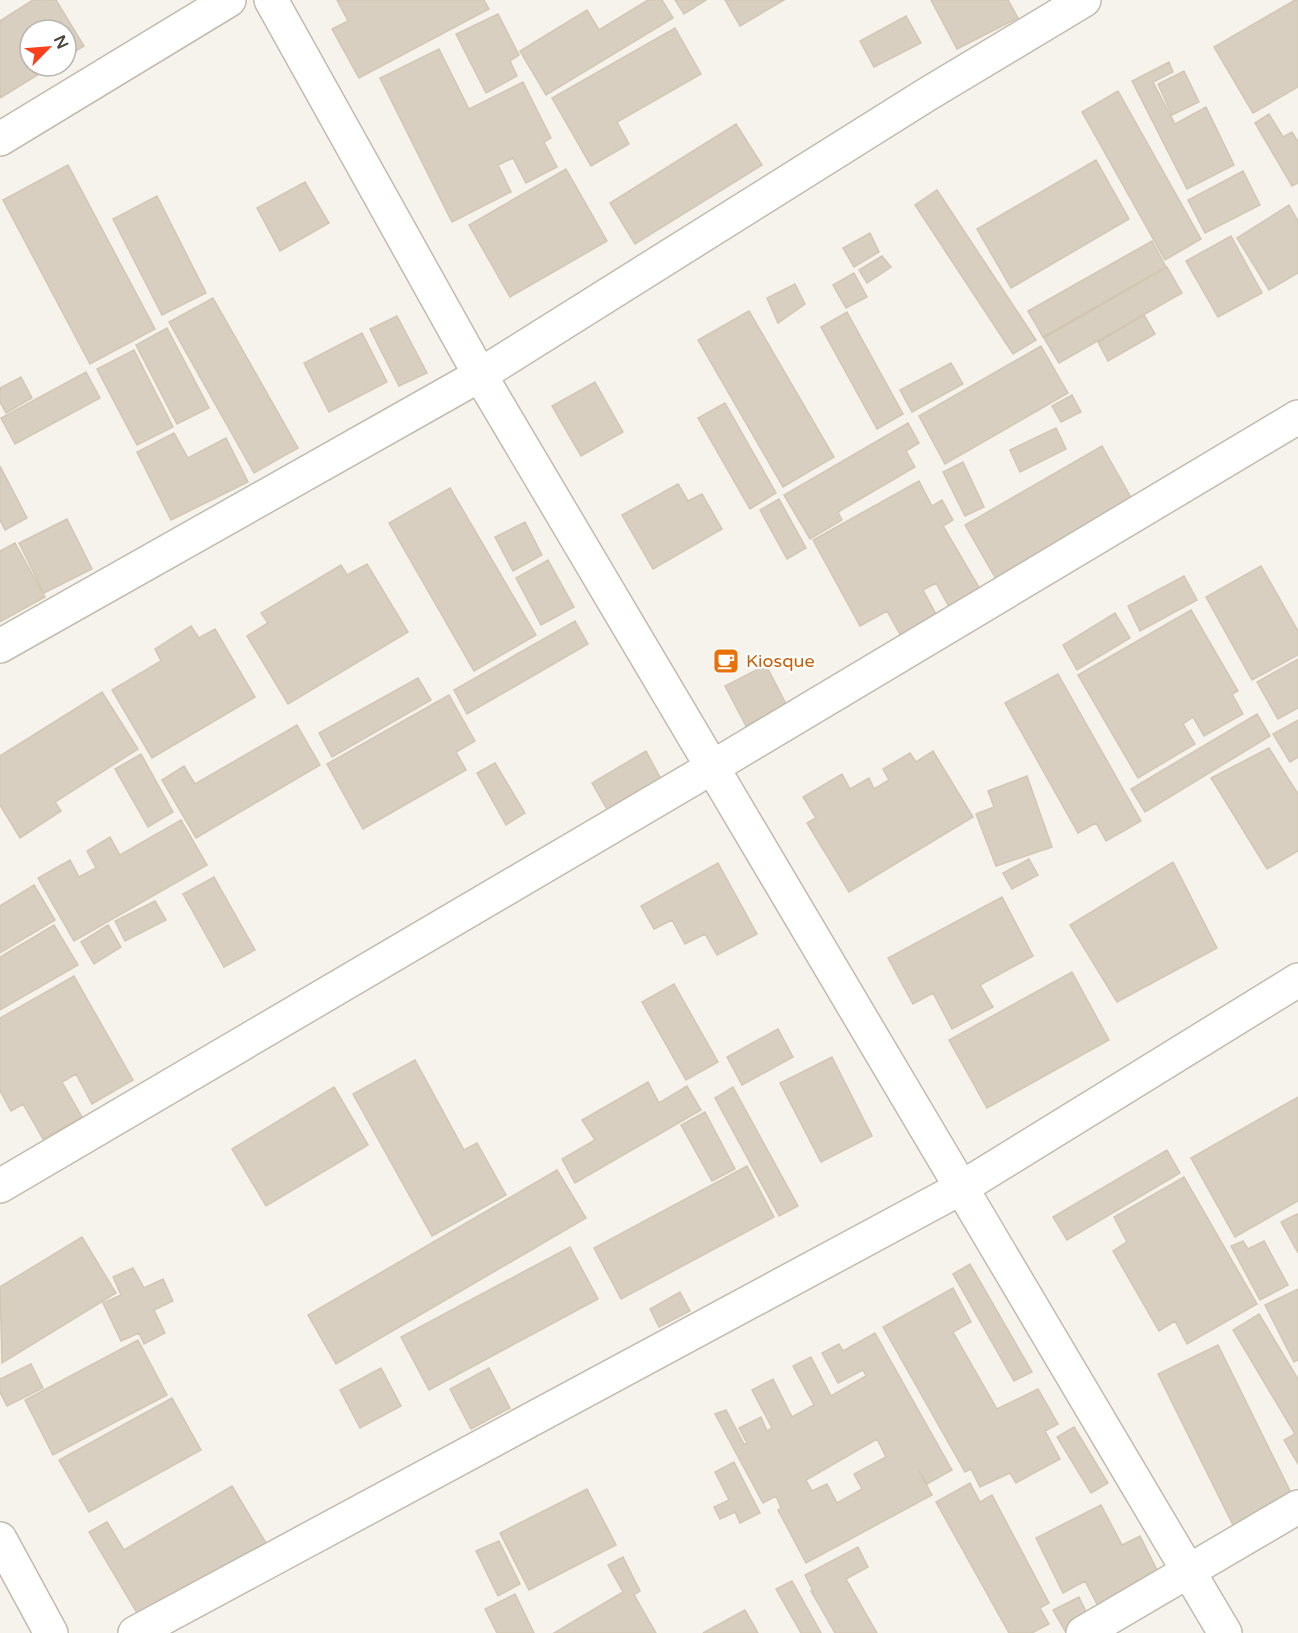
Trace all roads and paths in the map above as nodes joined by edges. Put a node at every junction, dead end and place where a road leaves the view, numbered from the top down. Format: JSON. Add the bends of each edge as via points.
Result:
{"nodes":[{"id":1,"x":229,"y":0,"type":"edge"},
{"id":2,"x":271,"y":0,"type":"edge"},
{"id":3,"x":1084,"y":0,"type":"edge"},
{"id":4,"x":0,"y":139,"type":"edge"},
{"id":5,"x":480,"y":375,"type":"junction"},
{"id":6,"x":1298,"y":417,"type":"edge"},
{"id":7,"x":0,"y":646,"type":"edge"},
{"id":8,"x":711,"y":768,"type":"junction"},
{"id":9,"x":1298,"y":980,"type":"edge"},
{"id":10,"x":0,"y":1186,"type":"edge"},
{"id":11,"x":961,"y":1188,"type":"junction"},
{"id":12,"x":1298,"y":1507,"type":"edge"},
{"id":13,"x":0,"y":1539,"type":"edge"},
{"id":14,"x":1190,"y":1572,"type":"junction"},
{"id":15,"x":51,"y":1633,"type":"edge"},
{"id":16,"x":135,"y":1633,"type":"edge"},
{"id":17,"x":1083,"y":1633,"type":"edge"},
{"id":18,"x":1225,"y":1633,"type":"edge"}],
"edges":[{"from":1,"to":4,"type":"street"},
{"from":2,"to":5,"type":"street"},
{"from":3,"to":5,"type":"street"},
{"from":5,"to":7,"type":"street"},
{"from":5,"to":8,"type":"street"},
{"from":6,"to":8,"type":"street"},
{"from":8,"to":10,"type":"street"},
{"from":8,"to":11,"type":"street"},
{"from":9,"to":11,"type":"street"},
{"from":11,"to":14,"type":"street"},
{"from":11,"to":16,"type":"street"},
{"from":12,"to":14,"type":"street"},
{"from":13,"to":15,"type":"street"},
{"from":14,"to":17,"type":"street"},
{"from":14,"to":18,"type":"street"}]}
